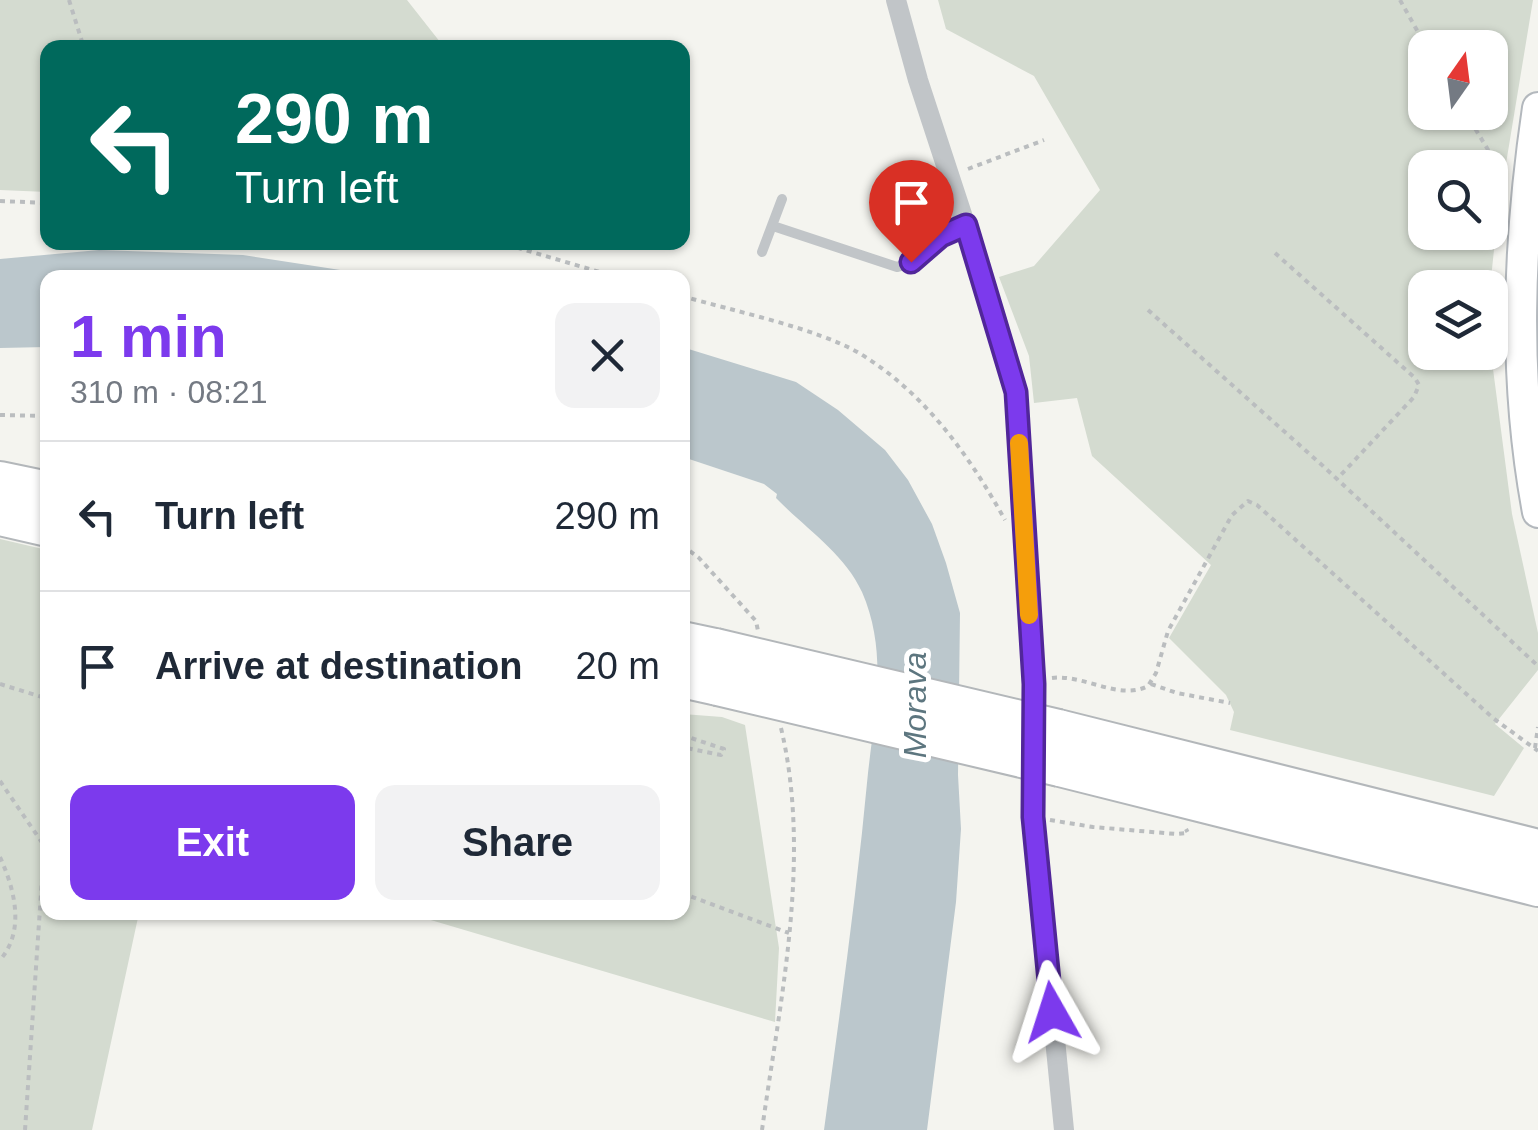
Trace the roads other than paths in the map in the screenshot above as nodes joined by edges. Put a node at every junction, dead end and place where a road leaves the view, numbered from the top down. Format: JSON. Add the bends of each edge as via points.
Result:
{"nodes":[{"id":1,"x":896,"y":0,"type":"edge"},
{"id":2,"x":1538,"y":108,"type":"edge"},
{"id":3,"x":782,"y":198,"type":"dead end"},
{"id":4,"x":966,"y":225,"type":"junction"},
{"id":5,"x":773,"y":226,"type":"junction"},
{"id":6,"x":762,"y":252,"type":"dead end"},
{"id":7,"x":0,"y":482,"type":"edge"},
{"id":8,"x":40,"y":490,"type":"edge"},
{"id":9,"x":1538,"y":512,"type":"edge"},
{"id":10,"x":0,"y":515,"type":"edge"},
{"id":11,"x":40,"y":524,"type":"edge"},
{"id":12,"x":699,"y":663,"type":"edge"},
{"id":13,"x":1059,"y":748,"type":"junction"},
{"id":14,"x":1538,"y":850,"type":"edge"},
{"id":15,"x":1538,"y":886,"type":"edge"},
{"id":16,"x":1064,"y":1130,"type":"edge"}],
"edges":[{"from":1,"to":4,"type":"street"},
{"from":2,"to":9,"type":"main road","via":[[1520,284],[1526,438]]},
{"from":3,"to":5,"type":"lane"},
{"from":4,"to":5,"type":"lane","via":[[897,267]]},
{"from":4,"to":16,"type":"street","via":[[1016,392],[1034,684],[1033,817]]},
{"from":5,"to":6,"type":"lane"},
{"from":7,"to":8,"type":"highway"},
{"from":10,"to":11,"type":"highway"},
{"from":12,"to":13,"type":"highway","bridge":true},
{"from":13,"to":14,"type":"highway"},
{"from":13,"to":15,"type":"highway"}]}
